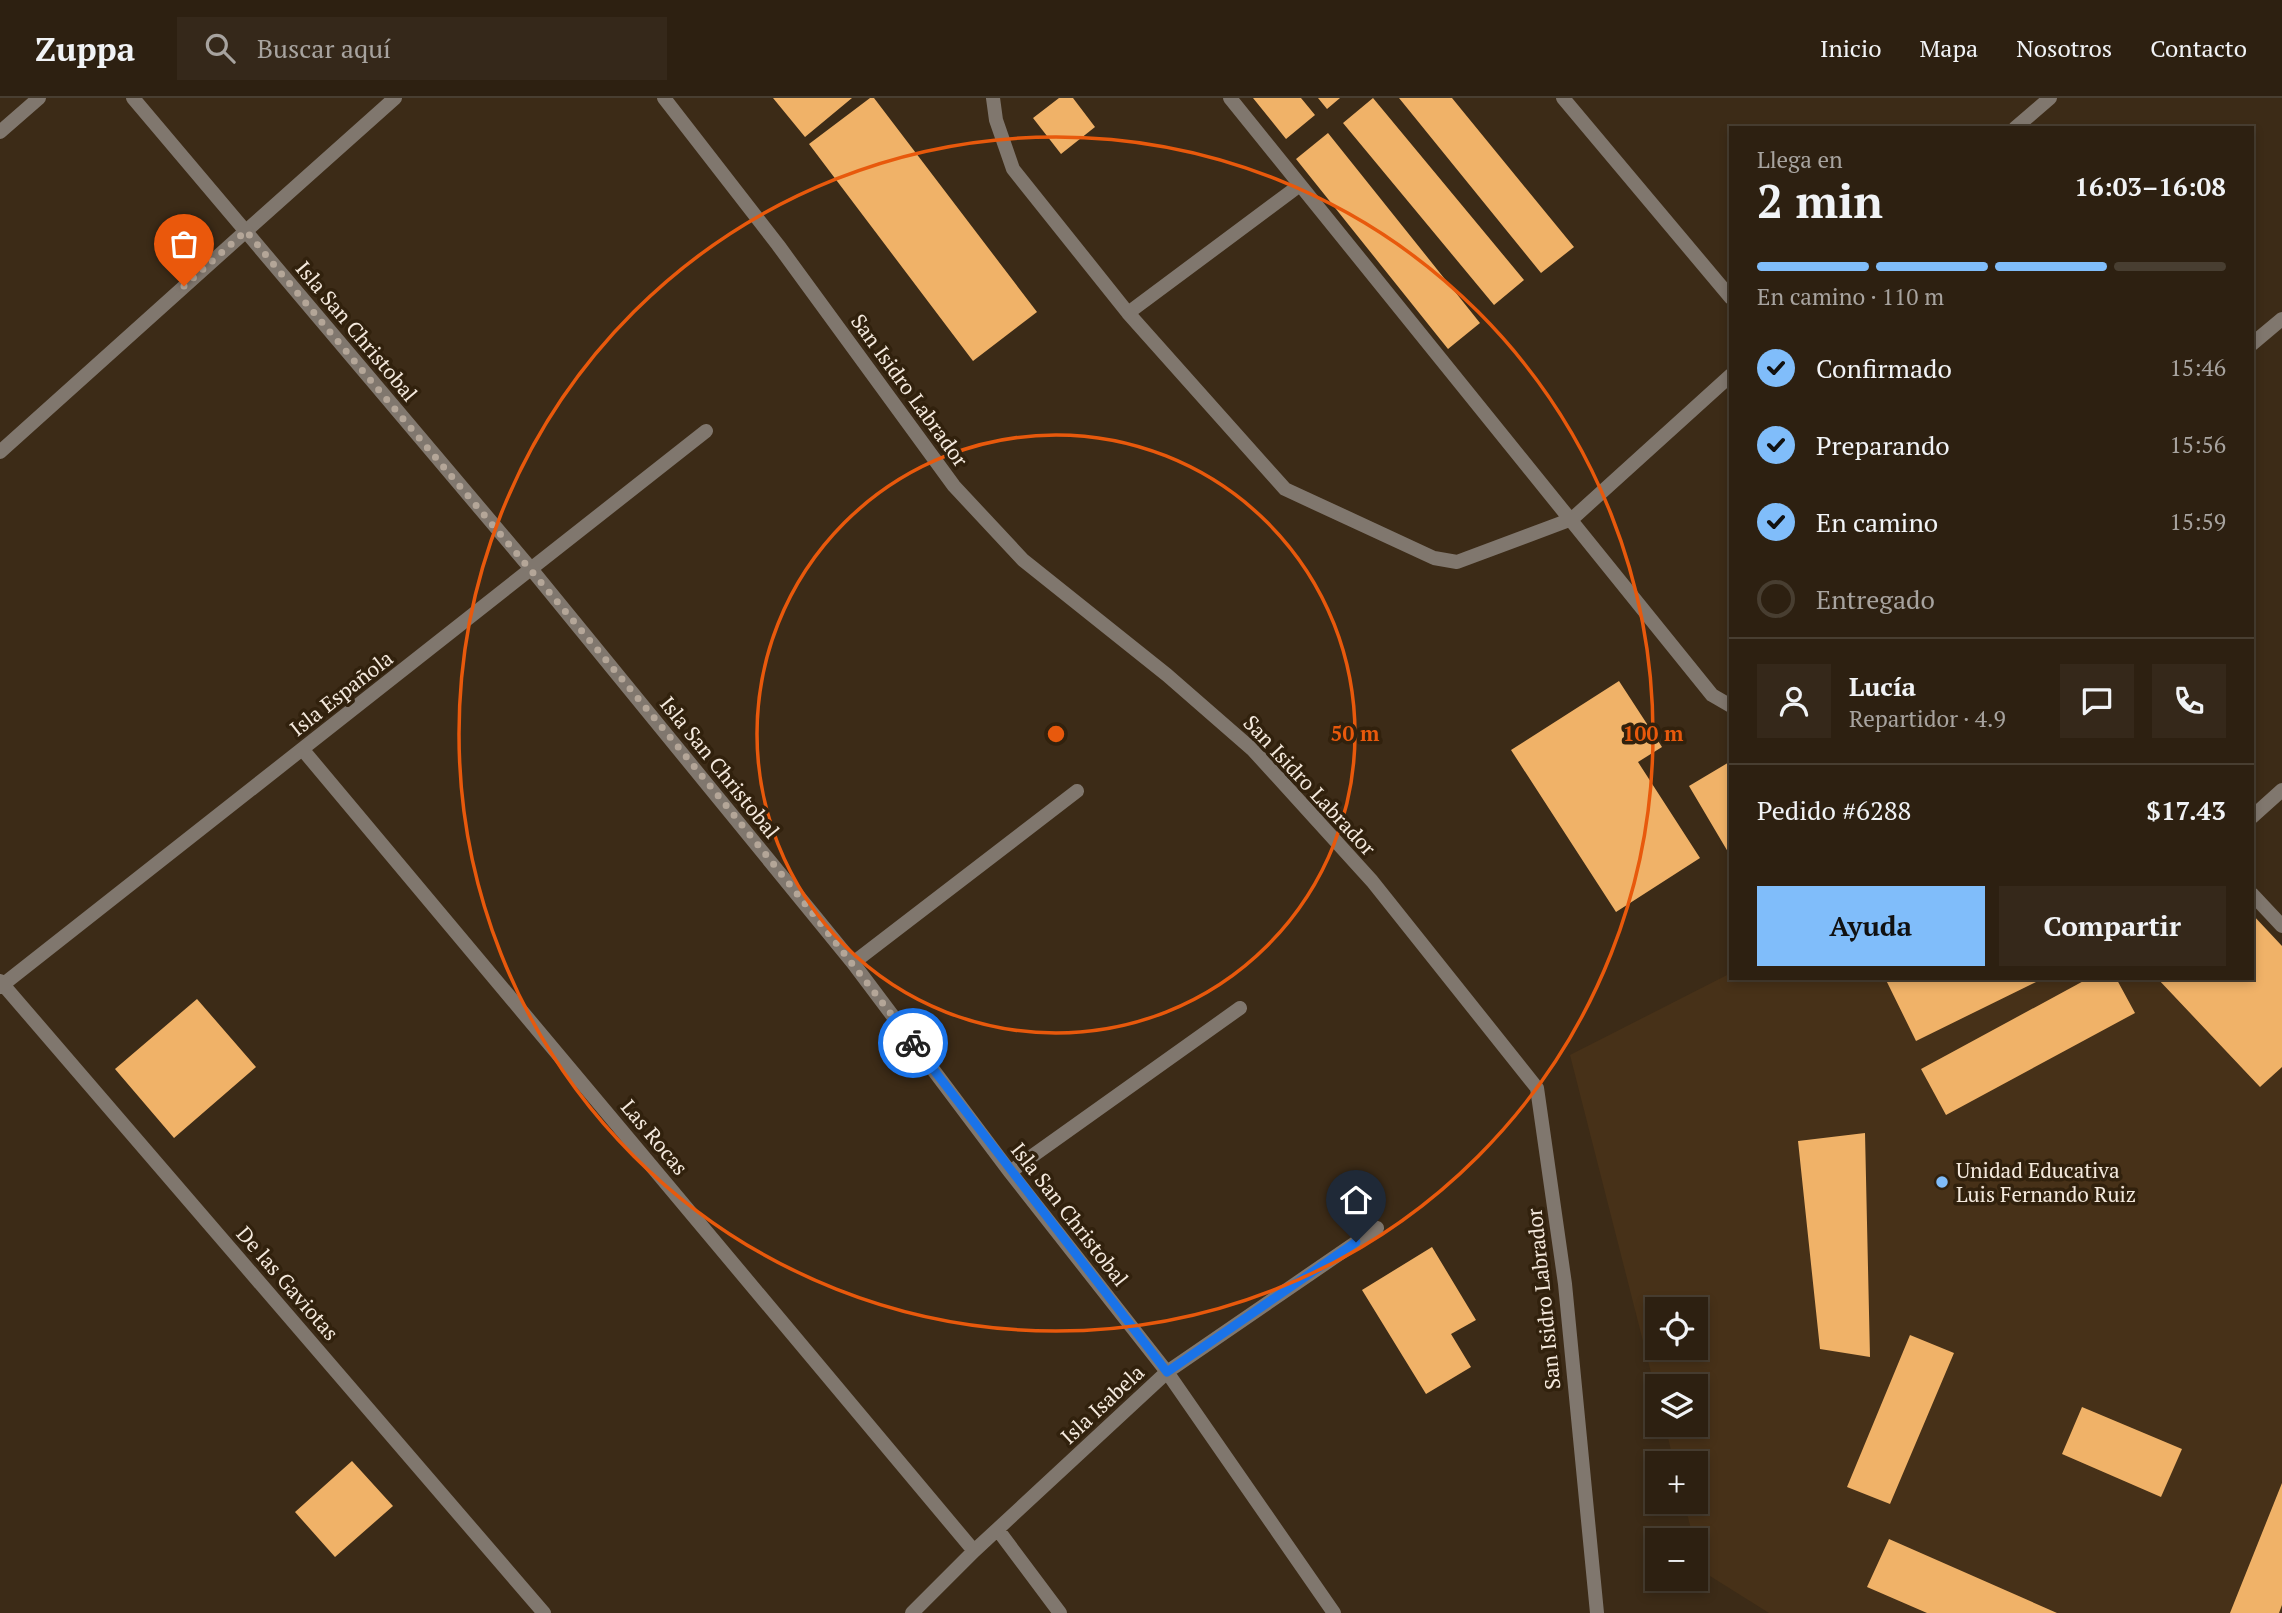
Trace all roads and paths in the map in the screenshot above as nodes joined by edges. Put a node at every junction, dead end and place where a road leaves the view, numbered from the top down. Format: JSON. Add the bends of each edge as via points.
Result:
{"nodes":[{"id":1,"x":39,"y":98,"type":"edge"},
{"id":2,"x":133,"y":98,"type":"edge"},
{"id":3,"x":395,"y":98,"type":"edge"},
{"id":4,"x":664,"y":98,"type":"edge"},
{"id":5,"x":993,"y":98,"type":"edge"},
{"id":6,"x":1230,"y":98,"type":"edge"},
{"id":7,"x":1563,"y":98,"type":"edge"},
{"id":8,"x":2050,"y":98,"type":"edge"},
{"id":9,"x":2017,"y":126,"type":"edge"},
{"id":10,"x":0,"y":132,"type":"edge"},
{"id":11,"x":1300,"y":185,"type":"junction"},
{"id":12,"x":246,"y":231,"type":"junction"},
{"id":13,"x":1729,"y":296,"type":"edge"},
{"id":14,"x":1128,"y":313,"type":"junction"},
{"id":15,"x":2282,"y":319,"type":"edge"},
{"id":16,"x":2254,"y":342,"type":"edge"},
{"id":17,"x":1729,"y":377,"type":"edge"},
{"id":18,"x":706,"y":432,"type":"dead end"},
{"id":19,"x":0,"y":452,"type":"edge"},
{"id":20,"x":1572,"y":519,"type":"junction"},
{"id":21,"x":532,"y":570,"type":"junction"},
{"id":22,"x":1729,"y":705,"type":"edge"},
{"id":23,"x":303,"y":750,"type":"junction"},
{"id":24,"x":2282,"y":790,"type":"edge"},
{"id":25,"x":1077,"y":791,"type":"dead end"},
{"id":26,"x":2254,"y":815,"type":"edge"},
{"id":27,"x":2254,"y":896,"type":"edge"},
{"id":28,"x":2282,"y":926,"type":"edge"},
{"id":29,"x":853,"y":963,"type":"junction"},
{"id":30,"x":1,"y":984,"type":"edge"},
{"id":31,"x":1240,"y":1008,"type":"dead end"},
{"id":32,"x":1010,"y":1172,"type":"junction"},
{"id":33,"x":1377,"y":1228,"type":"dead end"},
{"id":34,"x":1167,"y":1372,"type":"junction"},
{"id":35,"x":998,"y":1530,"type":"junction"},
{"id":36,"x":974,"y":1550,"type":"junction"},
{"id":37,"x":544,"y":1613,"type":"edge"},
{"id":38,"x":912,"y":1613,"type":"edge"},
{"id":39,"x":1060,"y":1613,"type":"edge"},
{"id":40,"x":1334,"y":1613,"type":"edge"},
{"id":41,"x":1597,"y":1613,"type":"edge"}],
"edges":[{"from":1,"to":10,"type":"street"},
{"from":2,"to":12,"type":"street","name":"Isla San Christobal"},
{"from":3,"to":12,"type":"street"},
{"from":4,"to":41,"type":"street","name":"San Isidro Labrador","via":[[954,486],[1023,560],[1254,750],[1372,881],[1537,1088],[1565,1284]]},
{"from":5,"to":14,"type":"street","via":[[1013,169]]},
{"from":6,"to":11,"type":"street"},
{"from":7,"to":13,"type":"street"},
{"from":8,"to":9,"type":"street"},
{"from":11,"to":14,"type":"street"},
{"from":11,"to":20,"type":"street"},
{"from":12,"to":19,"type":"street"},
{"from":12,"to":21,"type":"street","name":"Isla San Christobal"},
{"from":14,"to":20,"type":"street","via":[[1284,489],[1434,558],[1457,562]]},
{"from":15,"to":16,"type":"street"},
{"from":17,"to":20,"type":"street"},
{"from":18,"to":21,"type":"street","name":"Isla Española"},
{"from":20,"to":22,"type":"street","via":[[1712,695]]},
{"from":21,"to":23,"type":"street","name":"Isla Española"},
{"from":21,"to":29,"type":"street","name":"Isla San Christobal"},
{"from":23,"to":30,"type":"street","name":"Isla Española"},
{"from":23,"to":36,"type":"street","name":"Las Rocas"},
{"from":24,"to":26,"type":"street"},
{"from":25,"to":29,"type":"street"},
{"from":27,"to":28,"type":"street"},
{"from":29,"to":32,"type":"street","name":"Isla San Christobal"},
{"from":30,"to":37,"type":"street","name":"De las Gaviotas"},
{"from":31,"to":32,"type":"street"},
{"from":32,"to":34,"type":"street","name":"Isla San Christobal"},
{"from":33,"to":34,"type":"street","name":"Isla Isabela"},
{"from":34,"to":35,"type":"street","name":"Isla Isabela"},
{"from":34,"to":40,"type":"street","name":"Isla San Christobal"},
{"from":35,"to":36,"type":"street","name":"Isla Isabela"},
{"from":35,"to":39,"type":"street"},
{"from":36,"to":38,"type":"street","name":"Isla Isabela"}]}
